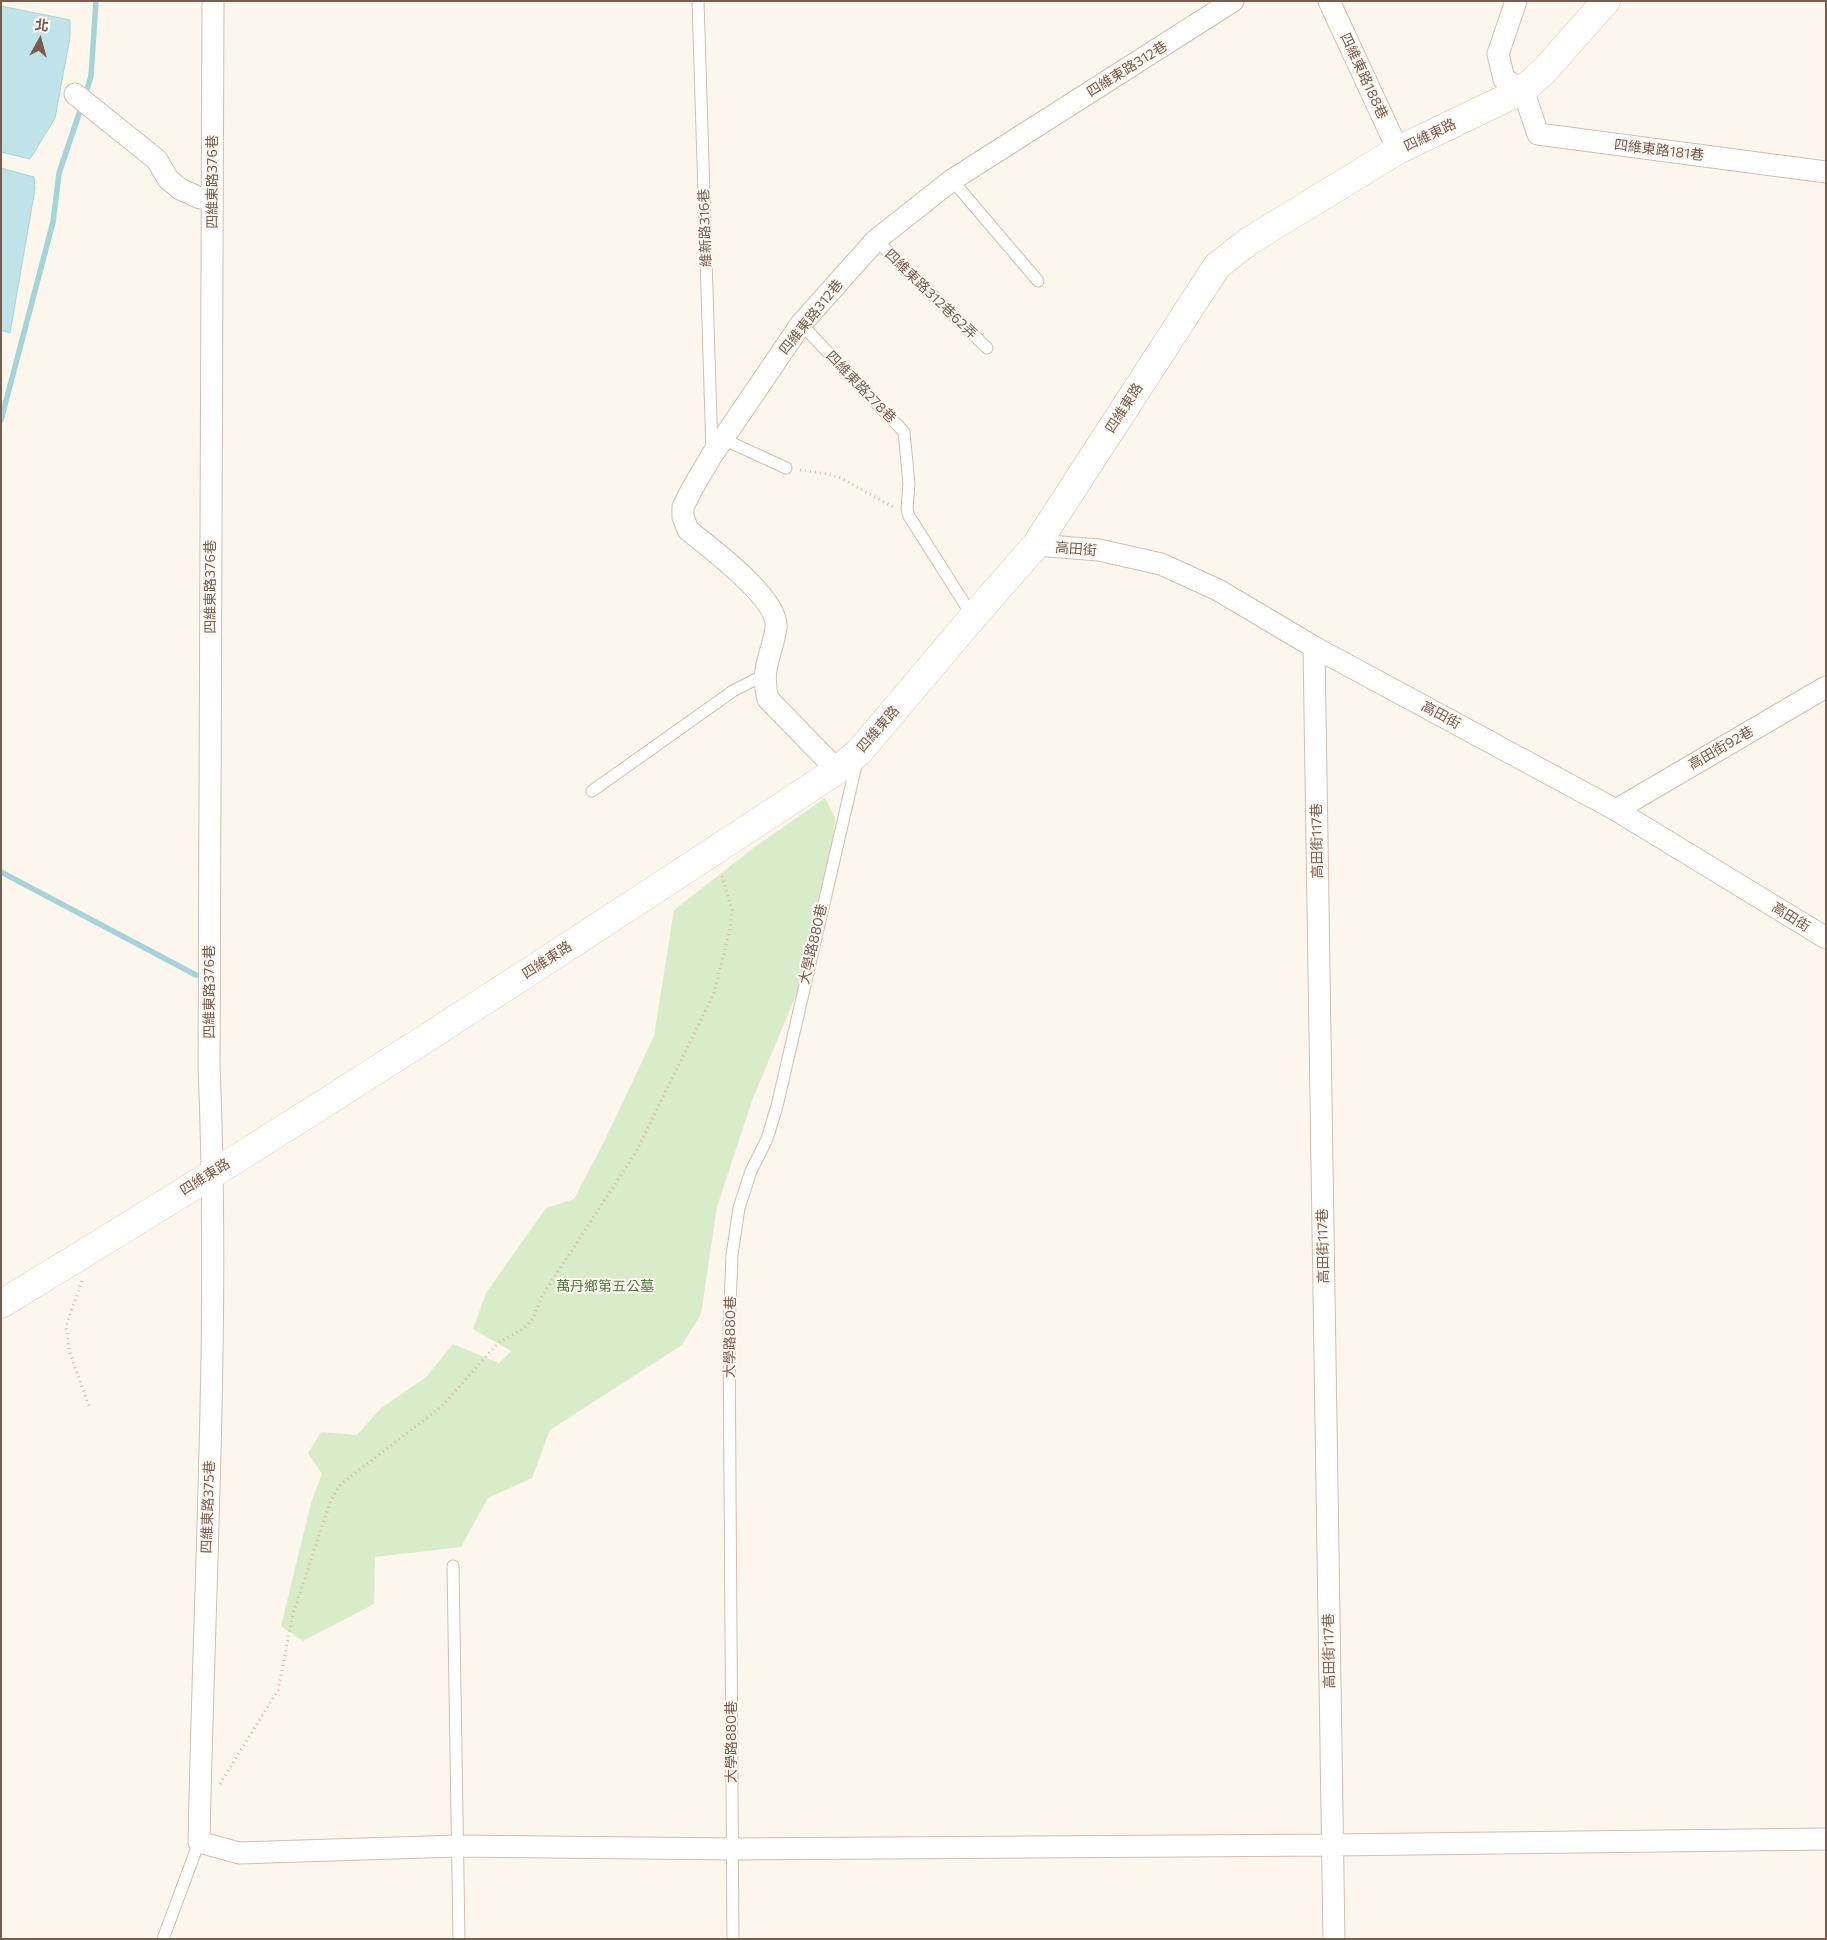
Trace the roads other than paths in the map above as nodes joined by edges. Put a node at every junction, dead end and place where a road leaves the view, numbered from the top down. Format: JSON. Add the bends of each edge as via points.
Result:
{"nodes":[{"id":1,"x":213,"y":1,"type":"edge"},
{"id":2,"x":698,"y":1,"type":"edge"},
{"id":3,"x":1233,"y":1,"type":"edge"},
{"id":4,"x":1329,"y":1,"type":"edge"},
{"id":5,"x":1516,"y":1,"type":"edge"},
{"id":6,"x":1606,"y":1,"type":"edge"},
{"id":7,"x":1523,"y":90,"type":"junction"},
{"id":8,"x":75,"y":94,"type":"dead end"},
{"id":9,"x":1398,"y":150,"type":"junction"},
{"id":10,"x":1826,"y":172,"type":"edge"},
{"id":11,"x":952,"y":180,"type":"junction"},
{"id":12,"x":212,"y":198,"type":"junction"},
{"id":13,"x":876,"y":240,"type":"junction"},
{"id":14,"x":1038,"y":281,"type":"dead end"},
{"id":15,"x":801,"y":324,"type":"junction"},
{"id":16,"x":987,"y":348,"type":"dead end"},
{"id":17,"x":718,"y":447,"type":"junction"},
{"id":18,"x":786,"y":468,"type":"road end"},
{"id":19,"x":1036,"y":545,"type":"junction"},
{"id":20,"x":973,"y":617,"type":"junction"},
{"id":21,"x":1314,"y":646,"type":"junction"},
{"id":22,"x":765,"y":678,"type":"junction"},
{"id":23,"x":1826,"y":687,"type":"edge"},
{"id":24,"x":859,"y":752,"type":"junction"},
{"id":25,"x":837,"y":770,"type":"junction"},
{"id":26,"x":592,"y":792,"type":"dead end"},
{"id":27,"x":1616,"y":810,"type":"junction"},
{"id":28,"x":1826,"y":938,"type":"edge"},
{"id":29,"x":213,"y":1173,"type":"junction"},
{"id":30,"x":1,"y":1304,"type":"edge"},
{"id":31,"x":452,"y":1566,"type":"dead end"},
{"id":32,"x":1826,"y":1839,"type":"edge"},
{"id":33,"x":199,"y":1842,"type":"junction"},
{"id":34,"x":1332,"y":1845,"type":"junction"},
{"id":35,"x":458,"y":1846,"type":"junction"},
{"id":36,"x":732,"y":1849,"type":"junction"},
{"id":37,"x":163,"y":1939,"type":"edge"},
{"id":38,"x":459,"y":1939,"type":"edge"},
{"id":39,"x":733,"y":1939,"type":"edge"},
{"id":40,"x":1334,"y":1939,"type":"edge"}],
"edges":[{"from":1,"to":12,"type":"street","name":"四維東路376巷"},
{"from":2,"to":17,"type":"lane","name":"維新路316巷"},
{"from":3,"to":11,"type":"street","name":"四維東路312巷"},
{"from":4,"to":9,"type":"street","name":"四維東路188巷"},
{"from":5,"to":7,"type":"street","via":[[1498,54],[1504,79]]},
{"from":6,"to":7,"type":"street","name":"四維東路"},
{"from":7,"to":9,"type":"street","name":"四維東路"},
{"from":7,"to":10,"type":"street","name":"四維東路181巷","via":[[1538,134]]},
{"from":8,"to":12,"type":"street","via":[[158,160],[168,179],[180,189],[200,198]]},
{"from":9,"to":19,"type":"street","name":"四維東路","via":[[1249,241],[1217,266]]},
{"from":11,"to":13,"type":"street","name":"四維東路312巷"},
{"from":11,"to":14,"type":"lane"},
{"from":12,"to":29,"type":"street","name":"四維東路376巷","via":[[209,1067]]},
{"from":13,"to":15,"type":"street","name":"四維東路312巷"},
{"from":13,"to":16,"type":"lane","name":"四維東路312巷62弄"},
{"from":15,"to":17,"type":"street","name":"四維東路312巷"},
{"from":15,"to":20,"type":"lane","name":"四維東路278巷","via":[[904,432],[909,516]]},
{"from":17,"to":18,"type":"lane"},
{"from":17,"to":22,"type":"street","name":"四維東路312巷","via":[[683,507],[683,517],[688,530],[756,588],[774,614],[777,626]]},
{"from":19,"to":20,"type":"street","name":"四維東路"},
{"from":19,"to":21,"type":"street","name":"高田街","via":[[1099,550],[1161,564],[1218,590]]},
{"from":20,"to":24,"type":"street","name":"四維東路"},
{"from":21,"to":27,"type":"street","name":"高田街"},
{"from":21,"to":34,"type":"street","name":"高田街117巷"},
{"from":22,"to":25,"type":"street","name":"四維東路312巷","via":[[768,699]]},
{"from":22,"to":26,"type":"lane","via":[[733,691]]},
{"from":23,"to":27,"type":"street","name":"高田街92巷"},
{"from":24,"to":25,"type":"street","name":"四維東路"},
{"from":24,"to":36,"type":"lane","name":"大學路880巷","via":[[777,1106],[767,1139],[750,1171],[739,1208],[732,1255],[729,1329]]},
{"from":25,"to":29,"type":"street","name":"四維東路","via":[[524,976]]},
{"from":27,"to":28,"type":"street","name":"高田街"},
{"from":29,"to":30,"type":"street","name":"四維東路"},
{"from":29,"to":33,"type":"street","name":"四維東路375巷","via":[[214,1287]]},
{"from":31,"to":35,"type":"lane"},
{"from":32,"to":34,"type":"street"},
{"from":33,"to":35,"type":"street","via":[[239,1853]]},
{"from":33,"to":37,"type":"lane"},
{"from":34,"to":36,"type":"street"},
{"from":34,"to":40,"type":"street","name":"高田街117巷"},
{"from":35,"to":36,"type":"street"},
{"from":35,"to":38,"type":"lane"},
{"from":36,"to":39,"type":"lane","name":"大學路880巷"}]}
